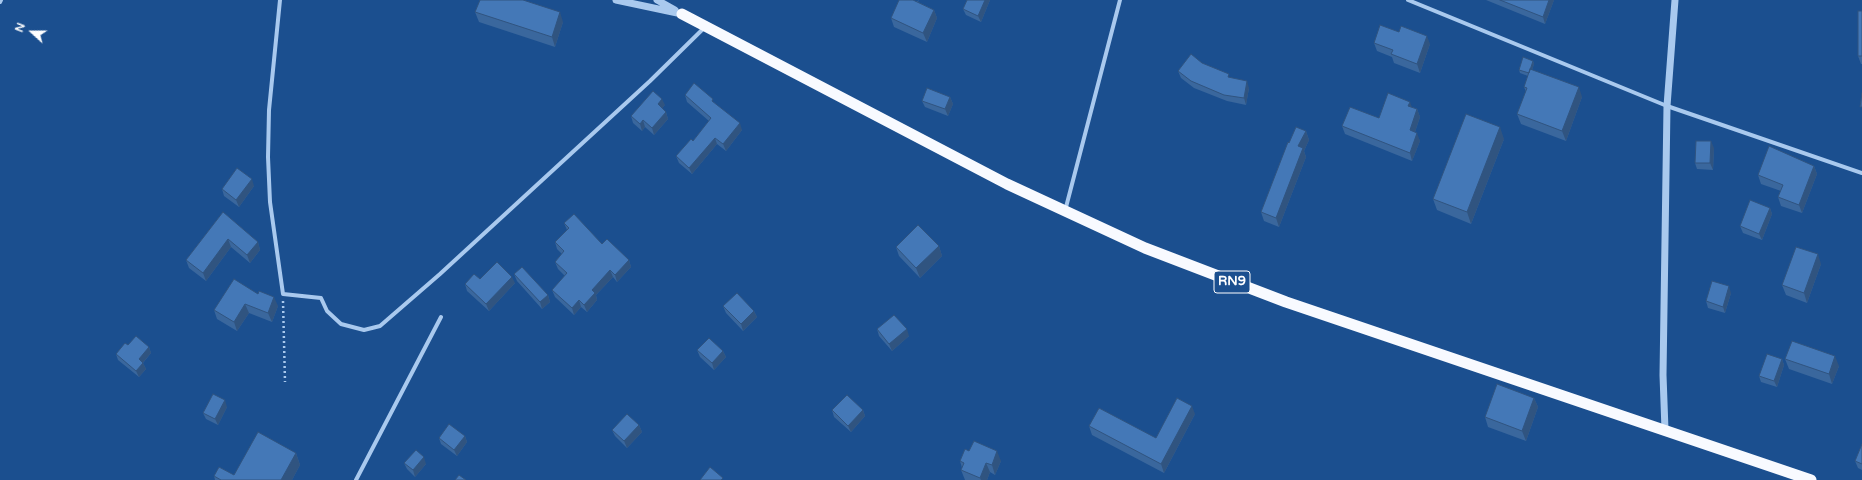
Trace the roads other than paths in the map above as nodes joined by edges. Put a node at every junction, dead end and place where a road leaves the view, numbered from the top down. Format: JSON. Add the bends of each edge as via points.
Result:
{"nodes":[{"id":1,"x":280,"y":0,"type":"edge"},
{"id":2,"x":616,"y":0,"type":"edge"},
{"id":3,"x":657,"y":0,"type":"edge"},
{"id":4,"x":1120,"y":0,"type":"edge"},
{"id":5,"x":1408,"y":0,"type":"edge"},
{"id":6,"x":1675,"y":0,"type":"edge"},
{"id":7,"x":682,"y":14,"type":"junction"},
{"id":8,"x":706,"y":26,"type":"junction"},
{"id":9,"x":1667,"y":106,"type":"junction"},
{"id":10,"x":1862,"y":173,"type":"edge"},
{"id":11,"x":1065,"y":211,"type":"junction"},
{"id":12,"x":441,"y":317,"type":"dead end"},
{"id":13,"x":1665,"y":430,"type":"junction"},
{"id":14,"x":356,"y":480,"type":"edge"},
{"id":15,"x":1811,"y":480,"type":"edge"}],
"edges":[{"from":1,"to":8,"type":"street","via":[[269,110],[268,157],[270,202],[283,294],[321,298],[327,311],[341,324],[364,330],[380,326],[650,81]]},
{"from":2,"to":7,"type":"street"},
{"from":3,"to":7,"type":"street"},
{"from":4,"to":11,"type":"street"},
{"from":5,"to":9,"type":"street"},
{"from":6,"to":9,"type":"street"},
{"from":7,"to":8,"type":"highway","number":"RN9"},
{"from":8,"to":11,"type":"highway","number":"RN9","via":[[1007,184]]},
{"from":9,"to":10,"type":"street"},
{"from":9,"to":13,"type":"street","via":[[1663,374]]},
{"from":11,"to":13,"type":"highway","number":"RN9","via":[[1145,248],[1279,299]]},
{"from":12,"to":14,"type":"street"},
{"from":13,"to":15,"type":"highway","number":"RN9"}]}
